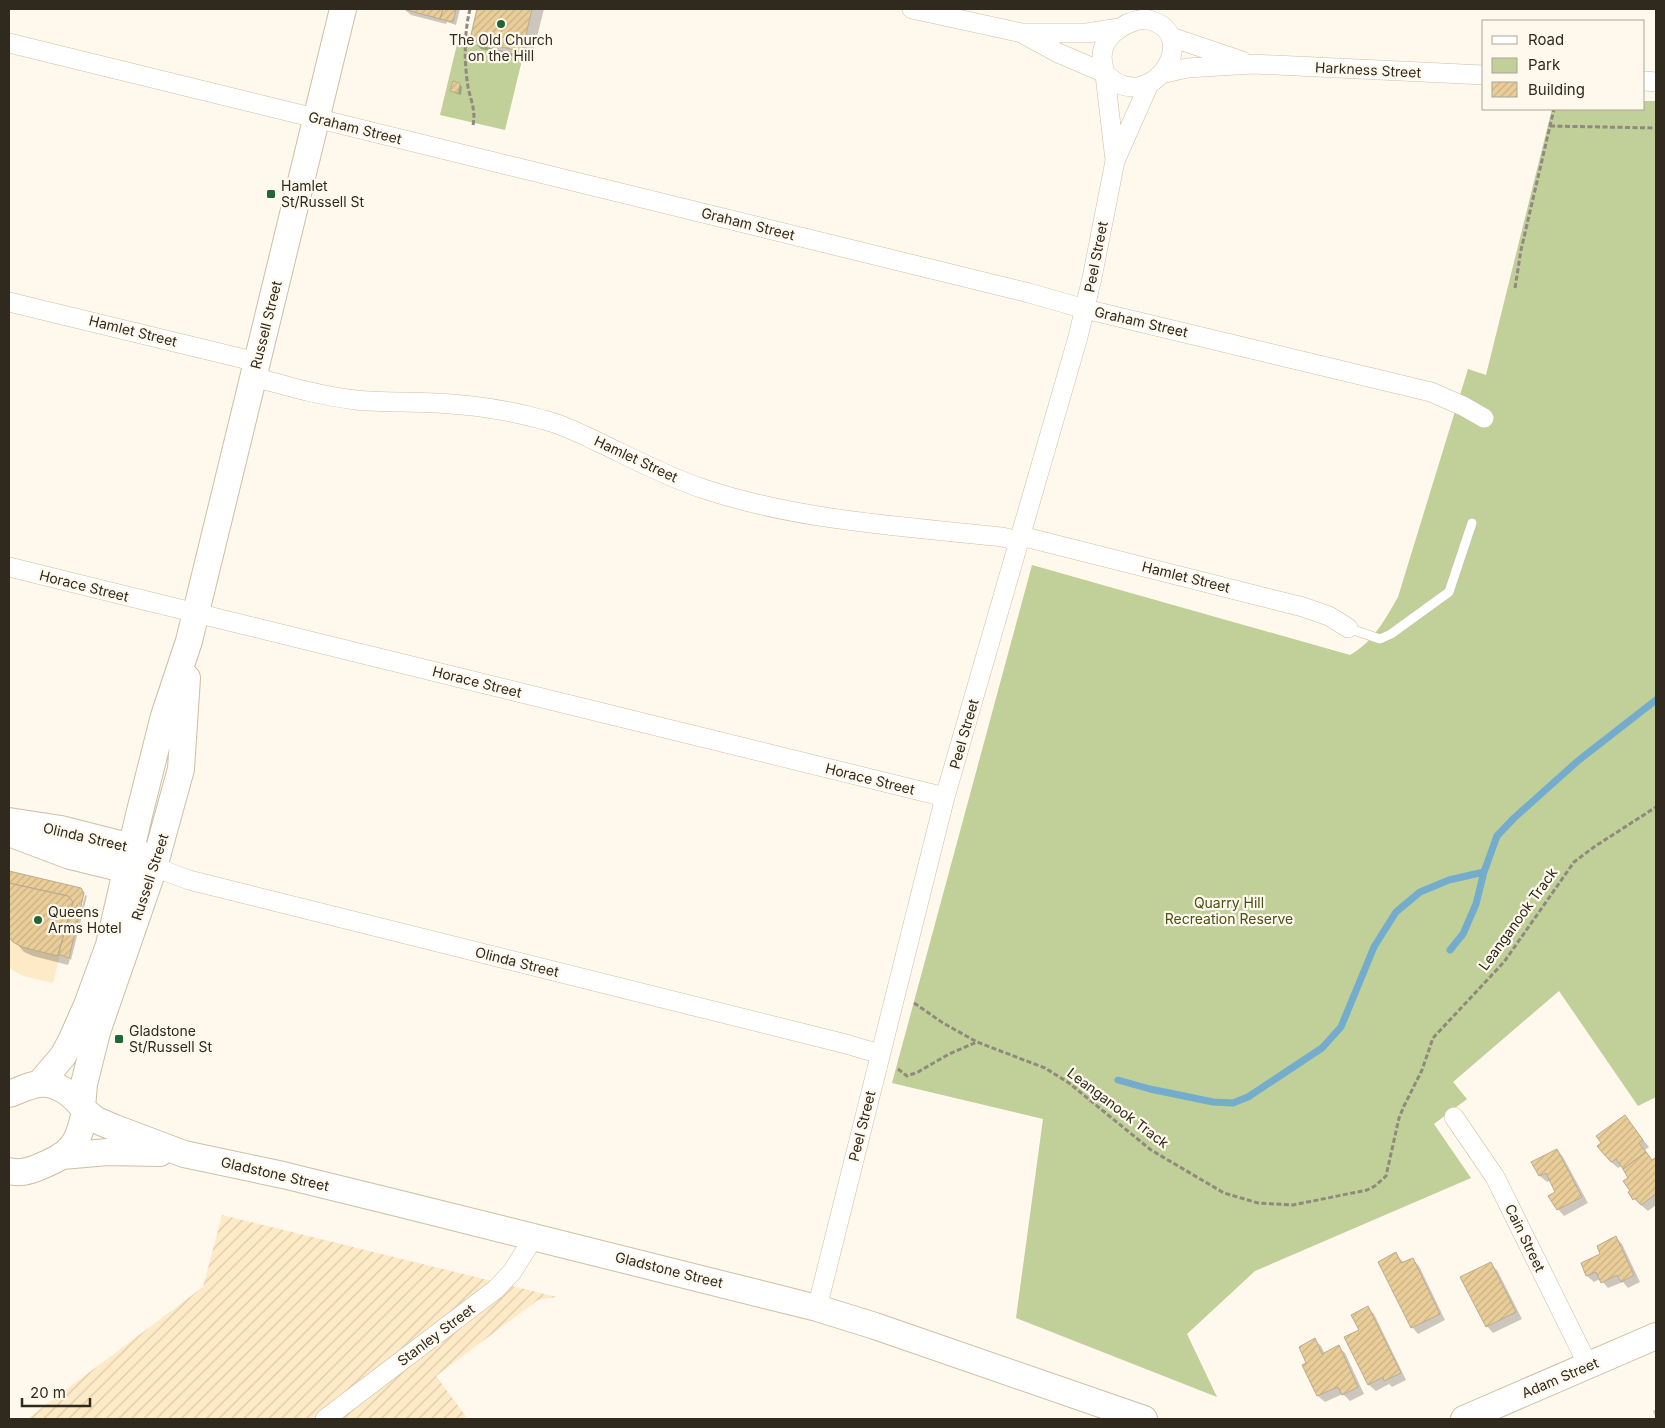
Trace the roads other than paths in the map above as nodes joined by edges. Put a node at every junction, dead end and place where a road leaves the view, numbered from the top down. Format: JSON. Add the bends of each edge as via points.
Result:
{"nodes":[{"id":1,"x":344,"y":9,"type":"edge"},
{"id":2,"x":912,"y":9,"type":"edge"},
{"id":3,"x":1138,"y":9,"type":"edge"},
{"id":4,"x":1167,"y":9,"type":"edge"},
{"id":5,"x":1120,"y":27,"type":"junction"},
{"id":6,"x":1022,"y":33,"type":"junction"},
{"id":7,"x":1171,"y":36,"type":"junction"},
{"id":8,"x":9,"y":43,"type":"edge"},
{"id":9,"x":1253,"y":64,"type":"junction"},
{"id":10,"x":1105,"y":74,"type":"junction"},
{"id":11,"x":1482,"y":75,"type":"edge"},
{"id":12,"x":1156,"y":78,"type":"junction"},
{"id":13,"x":317,"y":118,"type":"junction"},
{"id":14,"x":1115,"y":161,"type":"junction"},
{"id":15,"x":9,"y":302,"type":"edge"},
{"id":16,"x":1085,"y":309,"type":"junction"},
{"id":17,"x":256,"y":369,"type":"junction"},
{"id":18,"x":1484,"y":418,"type":"dead end"},
{"id":19,"x":1472,"y":523,"type":"dead end"},
{"id":20,"x":1020,"y":538,"type":"junction"},
{"id":21,"x":9,"y":567,"type":"edge"},
{"id":22,"x":196,"y":613,"type":"junction"},
{"id":23,"x":1348,"y":628,"type":"joint"},
{"id":24,"x":188,"y":641,"type":"junction"},
{"id":25,"x":945,"y":797,"type":"junction"},
{"id":26,"x":9,"y":821,"type":"edge"},
{"id":27,"x":9,"y":834,"type":"edge"},
{"id":28,"x":129,"y":858,"type":"junction"},
{"id":29,"x":154,"y":867,"type":"junction"},
{"id":30,"x":880,"y":1054,"type":"junction"},
{"id":31,"x":39,"y":1084,"type":"junction"},
{"id":32,"x":9,"y":1094,"type":"edge"},
{"id":33,"x":83,"y":1109,"type":"junction"},
{"id":34,"x":1454,"y":1117,"type":"dead end"},
{"id":35,"x":184,"y":1154,"type":"junction"},
{"id":36,"x":62,"y":1156,"type":"junction"},
{"id":37,"x":15,"y":1175,"type":"edge"},
{"id":38,"x":534,"y":1237,"type":"junction"},
{"id":39,"x":817,"y":1308,"type":"junction"},
{"id":40,"x":1656,"y":1336,"type":"edge"},
{"id":41,"x":1588,"y":1365,"type":"junction"},
{"id":42,"x":325,"y":1419,"type":"edge"},
{"id":43,"x":1144,"y":1419,"type":"edge"},
{"id":44,"x":1464,"y":1419,"type":"edge"}],
"edges":[{"from":1,"to":13,"type":"main road","name":"Russell Street"},
{"from":2,"to":6,"type":"street"},
{"from":3,"to":5,"type":"street"},
{"from":4,"to":7,"type":"street"},
{"from":5,"to":6,"type":"street","via":[[1087,33]]},
{"from":5,"to":7,"type":"street","via":[[1134,20],[1153,20]]},
{"from":5,"to":10,"type":"street","via":[[1103,50]]},
{"from":6,"to":10,"type":"street"},
{"from":7,"to":9,"type":"street","name":"Harkness Street"},
{"from":7,"to":12,"type":"street","via":[[1172,58]]},
{"from":8,"to":13,"type":"street","name":"Graham Street"},
{"from":9,"to":11,"type":"street","name":"Harkness Street"},
{"from":9,"to":12,"type":"street","name":"Harkness Street","via":[[1186,68]]},
{"from":10,"to":12,"type":"street","via":[[1123,87],[1133,88]]},
{"from":10,"to":14,"type":"street","name":"Peel Street"},
{"from":12,"to":14,"type":"street","name":"Peel Street"},
{"from":13,"to":16,"type":"street","name":"Graham Street"},
{"from":13,"to":17,"type":"main road","name":"Russell Street"},
{"from":14,"to":16,"type":"street","name":"Peel Street"},
{"from":15,"to":17,"type":"street","name":"Hamlet Street"},
{"from":16,"to":18,"type":"street","name":"Graham Street","via":[[1431,392]]},
{"from":16,"to":20,"type":"street","name":"Peel Street"},
{"from":17,"to":20,"type":"street","name":"Hamlet Street","via":[[298,390],[332,397],[455,404],[546,420],[667,474],[732,498],[825,518]]},
{"from":17,"to":22,"type":"main road","name":"Russell Street"},
{"from":19,"to":23,"type":"lane","via":[[1449,592],[1380,639]]},
{"from":20,"to":23,"type":"street","name":"Hamlet Street","via":[[1303,607],[1329,616]]},
{"from":20,"to":25,"type":"street","name":"Peel Street"},
{"from":21,"to":22,"type":"street","name":"Horace Street"},
{"from":22,"to":24,"type":"main road","name":"Russell Street"},
{"from":22,"to":25,"type":"street","name":"Horace Street"},
{"from":24,"to":28,"type":"main road","name":"Russell Street","via":[[164,716]]},
{"from":24,"to":29,"type":"main road","name":"Russell Street","via":[[181,769]]},
{"from":25,"to":30,"type":"street","name":"Peel Street"},
{"from":26,"to":28,"type":"main road","name":"Olinda Street","via":[[60,829]]},
{"from":27,"to":28,"type":"main road","name":"Olinda Street","via":[[70,856]]},
{"from":28,"to":29,"type":"main road","name":"Olinda Street"},
{"from":28,"to":31,"type":"main road","name":"Russell Street","via":[[109,945],[87,1005],[63,1056]]},
{"from":29,"to":30,"type":"street","name":"Olinda Street","via":[[189,880]]},
{"from":29,"to":33,"type":"main road","name":"Russell Street","via":[[97,1032],[86,1077]]},
{"from":30,"to":39,"type":"street","name":"Peel Street"},
{"from":31,"to":32,"type":"main road"},
{"from":31,"to":33,"type":"main road","name":"Gladstone Street","via":[[68,1093]]},
{"from":33,"to":35,"type":"main road","name":"Gladstone Street","via":[[96,1120]]},
{"from":33,"to":36,"type":"main road","name":"Russell Street","via":[[81,1130]]},
{"from":34,"to":41,"type":"street","name":"Cain Street","via":[[1495,1177]]},
{"from":35,"to":36,"type":"main road","name":"Gladstone Street","via":[[108,1152]]},
{"from":35,"to":38,"type":"main road","name":"Gladstone Street"},
{"from":36,"to":37,"type":"main road"},
{"from":38,"to":39,"type":"main road","name":"Gladstone Street"},
{"from":38,"to":42,"type":"street","name":"Stanley Street","via":[[512,1272],[496,1289]]},
{"from":39,"to":43,"type":"main road","name":"Gladstone Street"},
{"from":40,"to":41,"type":"main road","name":"Adam Street"},
{"from":41,"to":44,"type":"main road","name":"Adam Street"}]}
